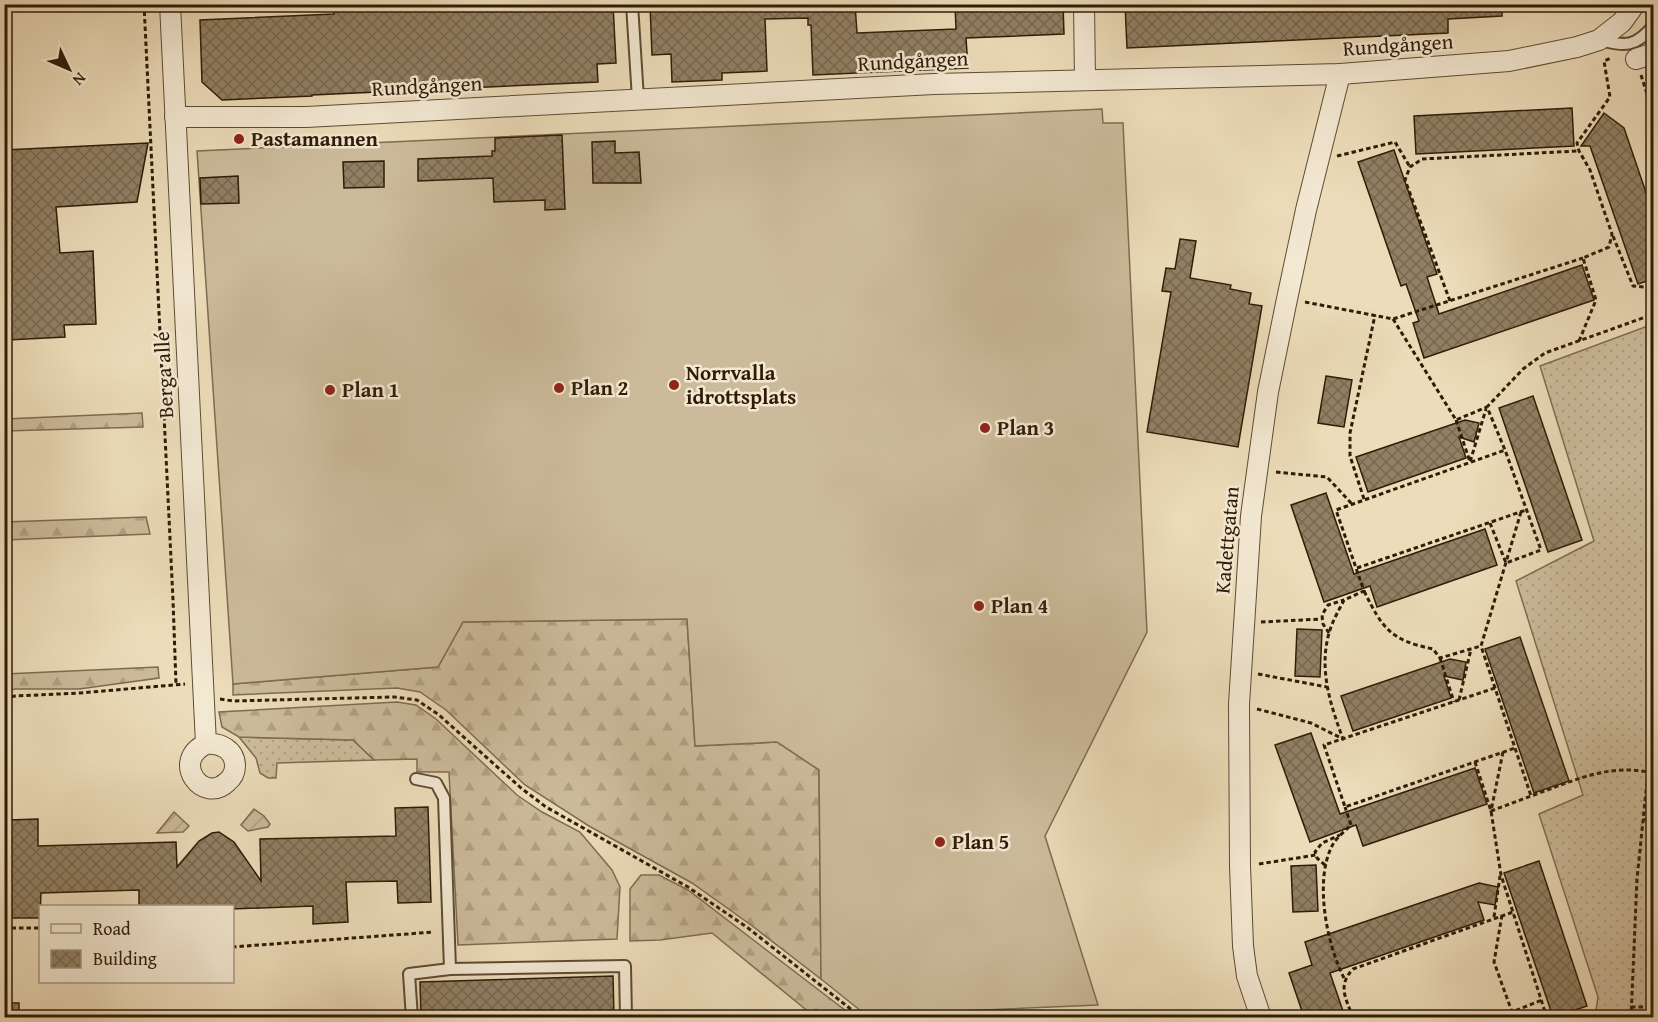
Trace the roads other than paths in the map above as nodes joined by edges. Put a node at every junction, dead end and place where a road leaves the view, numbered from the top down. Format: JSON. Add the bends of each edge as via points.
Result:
{"nodes":[{"id":1,"x":170,"y":4,"type":"edge"},
{"id":2,"x":632,"y":4,"type":"edge"},
{"id":3,"x":1084,"y":4,"type":"edge"},
{"id":4,"x":1635,"y":4,"type":"edge"},
{"id":5,"x":1653,"y":25,"type":"edge"},
{"id":6,"x":1599,"y":40,"type":"junction"},
{"id":7,"x":1340,"y":74,"type":"junction"},
{"id":8,"x":1085,"y":79,"type":"junction"},
{"id":9,"x":638,"y":99,"type":"junction"},
{"id":10,"x":175,"y":117,"type":"junction"},
{"id":11,"x":206,"y":744,"type":"dead end"},
{"id":12,"x":416,"y":779,"type":"dead end"},
{"id":13,"x":450,"y":969,"type":"junction"},
{"id":14,"x":412,"y":1017,"type":"edge"},
{"id":15,"x":626,"y":1017,"type":"edge"},
{"id":16,"x":1261,"y":1017,"type":"edge"}],
"edges":[{"from":1,"to":10,"type":"street","name":"Berga allé"},
{"from":2,"to":9,"type":"lane"},
{"from":3,"to":8,"type":"street"},
{"from":4,"to":6,"type":"street","name":"Rundgången","via":[[1622,22]]},
{"from":5,"to":6,"type":"lane","via":[[1643,38],[1626,46]]},
{"from":6,"to":7,"type":"street","name":"Rundgången","via":[[1509,61]]},
{"from":7,"to":8,"type":"street","name":"Rundgången"},
{"from":7,"to":16,"type":"street","name":"Kadettgatan","via":[[1268,392],[1251,516],[1240,670],[1240,866],[1247,976]]},
{"from":8,"to":9,"type":"street","name":"Rundgången"},
{"from":9,"to":10,"type":"street","name":"Rundgången","via":[[306,117]]},
{"from":10,"to":11,"type":"street","name":"Berga allé"},
{"from":12,"to":13,"type":"lane","via":[[436,783],[444,798]]},
{"from":13,"to":14,"type":"lane","via":[[409,974]]},
{"from":13,"to":15,"type":"lane","via":[[625,966]]}]}
